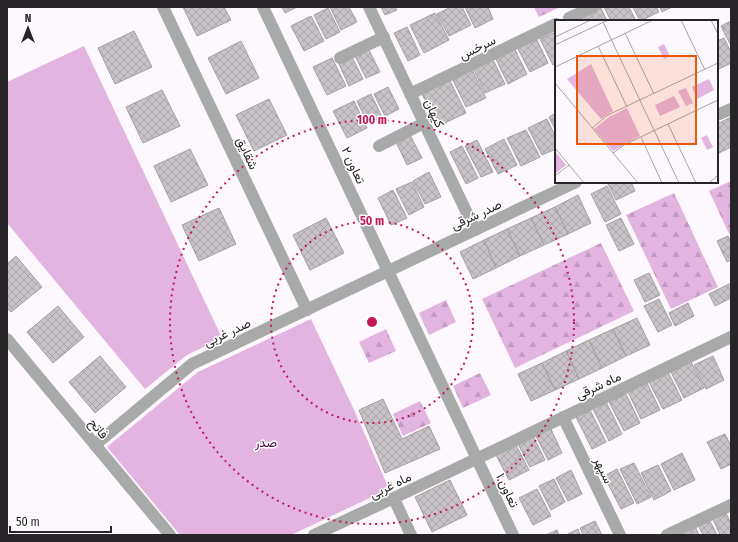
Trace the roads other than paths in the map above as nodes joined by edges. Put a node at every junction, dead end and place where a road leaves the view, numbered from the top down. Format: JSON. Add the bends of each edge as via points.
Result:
{"nodes":[{"id":1,"x":163,"y":7,"type":"edge"},
{"id":2,"x":263,"y":7,"type":"edge"},
{"id":3,"x":369,"y":7,"type":"edge"},
{"id":4,"x":593,"y":7,"type":"edge"},
{"id":5,"x":569,"y":18,"type":"dead end"},
{"id":6,"x":555,"y":24,"type":"edge"},
{"id":7,"x":384,"y":38,"type":"junction"},
{"id":8,"x":340,"y":58,"type":"dead end"},
{"id":9,"x":410,"y":94,"type":"junction"},
{"id":10,"x":731,"y":109,"type":"edge"},
{"id":11,"x":718,"y":115,"type":"edge"},
{"id":12,"x":424,"y":123,"type":"junction"},
{"id":13,"x":379,"y":146,"type":"dead end"},
{"id":14,"x":574,"y":183,"type":"edge"},
{"id":15,"x":475,"y":230,"type":"junction"},
{"id":16,"x":388,"y":271,"type":"junction"},
{"id":17,"x":307,"y":310,"type":"junction"},
{"id":18,"x":731,"y":337,"type":"edge"},
{"id":19,"x":7,"y":339,"type":"edge"},
{"id":20,"x":563,"y":417,"type":"junction"},
{"id":21,"x":95,"y":445,"type":"junction"},
{"id":22,"x":477,"y":458,"type":"junction"},
{"id":23,"x":394,"y":499,"type":"junction"},
{"id":24,"x":731,"y":505,"type":"edge"},
{"id":25,"x":170,"y":535,"type":"edge"},
{"id":26,"x":314,"y":535,"type":"edge"},
{"id":27,"x":412,"y":535,"type":"edge"},
{"id":28,"x":513,"y":535,"type":"edge"},
{"id":29,"x":620,"y":535,"type":"edge"},
{"id":30,"x":667,"y":535,"type":"edge"}],
"edges":[{"from":1,"to":17,"type":"street","name":"شقایق"},
{"from":2,"to":16,"type":"street","name":"تعاون ۲"},
{"from":3,"to":7,"type":"street","name":"کیهان"},
{"from":4,"to":5,"type":"street"},
{"from":6,"to":9,"type":"street","name":"سرخس"},
{"from":7,"to":8,"type":"street"},
{"from":7,"to":9,"type":"street","name":"کیهان"},
{"from":9,"to":12,"type":"street","name":"کیهان"},
{"from":10,"to":11,"type":"street"},
{"from":12,"to":13,"type":"street"},
{"from":12,"to":15,"type":"street","name":"کیهان"},
{"from":14,"to":15,"type":"street","name":"صدر شرقی"},
{"from":15,"to":16,"type":"street","name":"صدر شرقی"},
{"from":16,"to":17,"type":"street","name":"صدر غربی"},
{"from":16,"to":22,"type":"street","name":"تعاون ۲"},
{"from":17,"to":21,"type":"street","name":"صدر غربی","via":[[192,364]]},
{"from":18,"to":20,"type":"street","name":"ماه شرقی"},
{"from":19,"to":21,"type":"street","name":"فاتح"},
{"from":20,"to":22,"type":"street","name":"ماه شرقی"},
{"from":20,"to":29,"type":"street","name":"سپهر"},
{"from":21,"to":25,"type":"street","name":"فاتح"},
{"from":22,"to":23,"type":"street","name":"ماه غربی"},
{"from":22,"to":28,"type":"street","name":"تعاون ۱"},
{"from":23,"to":26,"type":"street","name":"ماه غربی"},
{"from":23,"to":27,"type":"street"},
{"from":24,"to":30,"type":"street"}]}
